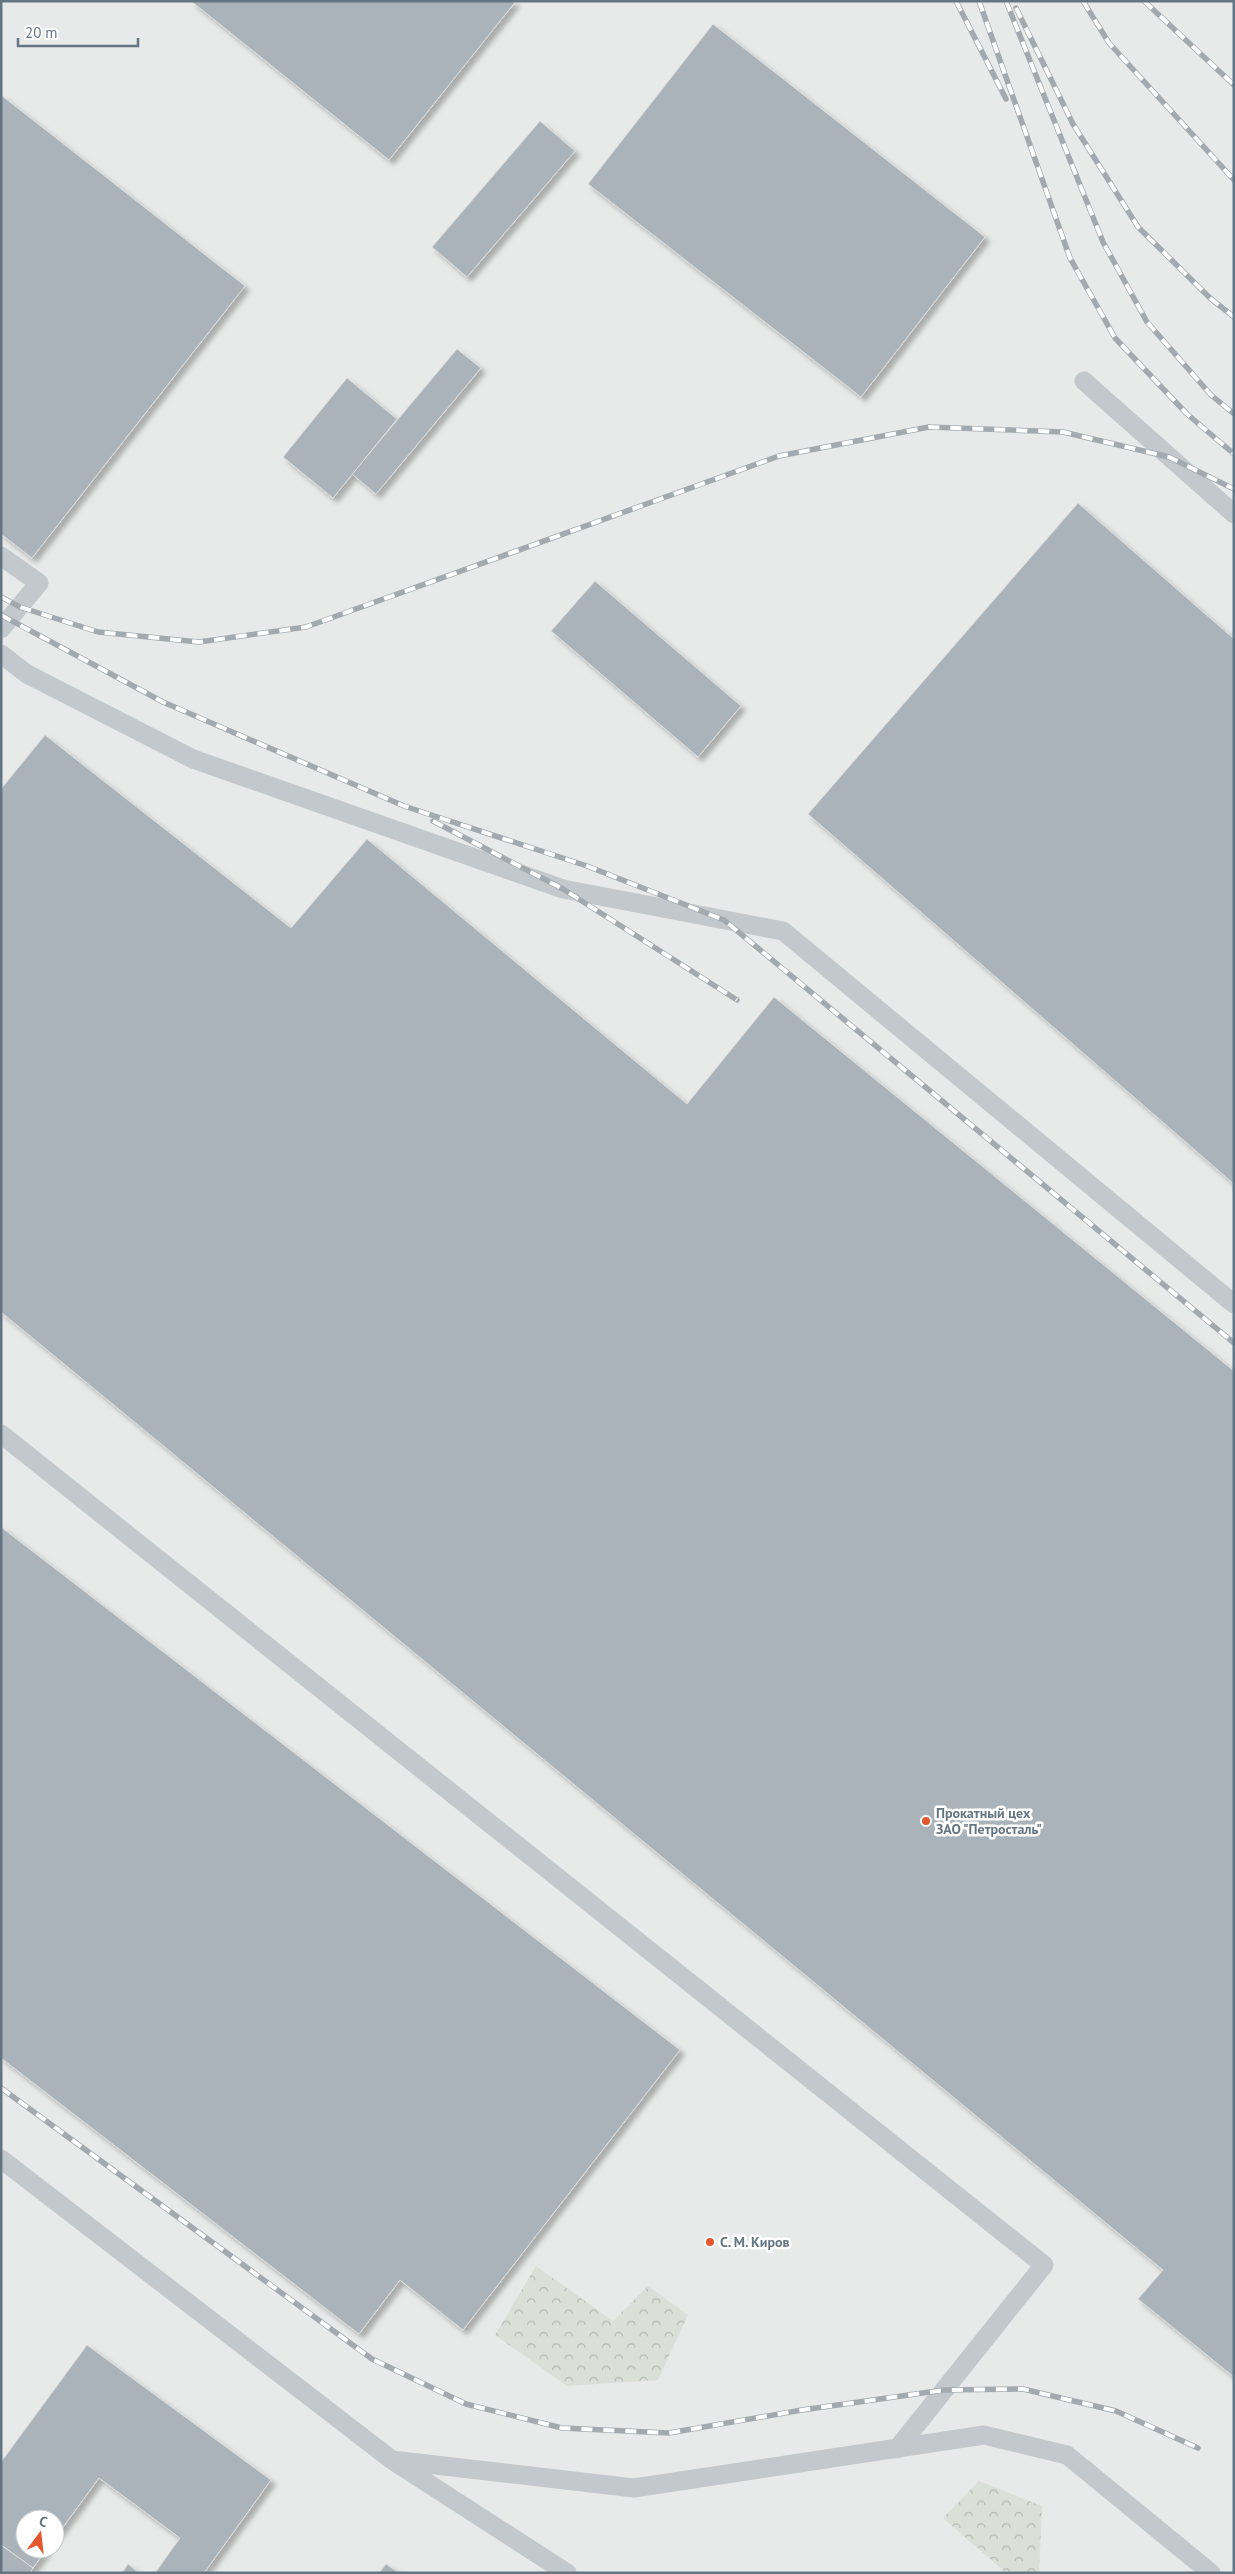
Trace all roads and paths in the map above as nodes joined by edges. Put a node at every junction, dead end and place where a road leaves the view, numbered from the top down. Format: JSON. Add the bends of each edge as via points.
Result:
{"nodes":[{"id":1,"x":1084,"y":381,"type":"dead end"},
{"id":2,"x":1234,"y":514,"type":"edge"},
{"id":3,"x":1,"y":556,"type":"edge"},
{"id":4,"x":1,"y":629,"type":"edge"},
{"id":5,"x":1,"y":654,"type":"edge"},
{"id":6,"x":1234,"y":1304,"type":"edge"},
{"id":7,"x":1,"y":1434,"type":"edge"},
{"id":8,"x":1,"y":2159,"type":"edge"},
{"id":9,"x":897,"y":2449,"type":"junction"},
{"id":10,"x":392,"y":2460,"type":"junction"},
{"id":11,"x":567,"y":2573,"type":"edge"},
{"id":12,"x":1211,"y":2573,"type":"edge"}],
"edges":[{"from":1,"to":2,"type":"lane"},
{"from":3,"to":4,"type":"lane","via":[[39,583]]},
{"from":5,"to":6,"type":"lane","via":[[27,674],[193,759],[563,889],[783,931]]},
{"from":7,"to":9,"type":"lane","via":[[1044,2265]]},
{"from":8,"to":10,"type":"lane"},
{"from":9,"to":10,"type":"lane","via":[[634,2488]]},
{"from":9,"to":12,"type":"lane","via":[[984,2435],[1067,2455]]},
{"from":10,"to":11,"type":"lane"}]}
